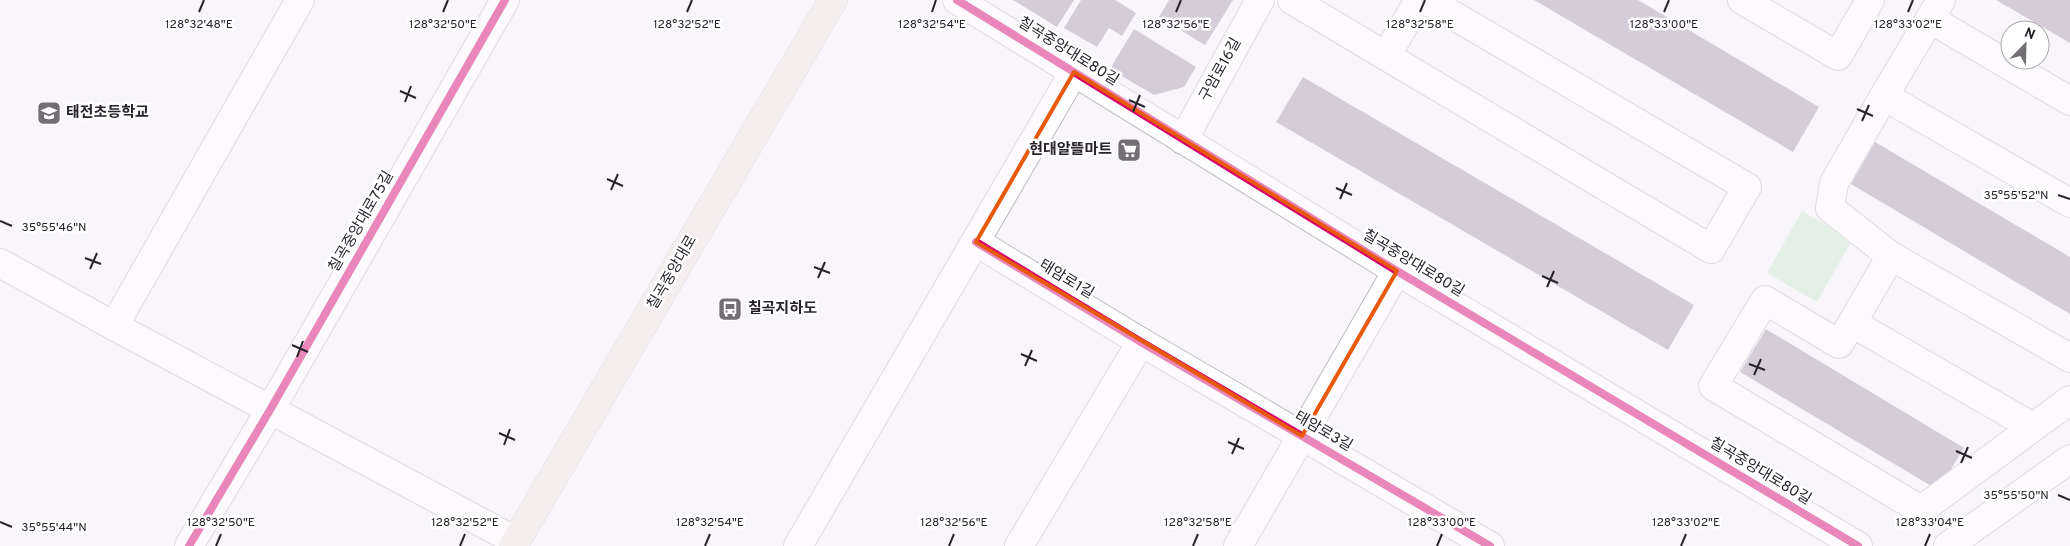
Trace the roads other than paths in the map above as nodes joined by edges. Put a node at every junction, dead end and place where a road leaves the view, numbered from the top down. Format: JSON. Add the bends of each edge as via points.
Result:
{"nodes":[{"id":1,"x":300,"y":0,"type":"edge"},
{"id":2,"x":506,"y":0,"type":"edge"},
{"id":3,"x":833,"y":0,"type":"edge"},
{"id":4,"x":957,"y":0,"type":"edge"},
{"id":5,"x":1260,"y":0,"type":"edge"},
{"id":6,"x":1292,"y":0,"type":"edge"},
{"id":7,"x":1419,"y":0,"type":"edge"},
{"id":8,"x":1427,"y":0,"type":"edge"},
{"id":9,"x":1742,"y":0,"type":"edge"},
{"id":10,"x":1870,"y":0,"type":"edge"},
{"id":11,"x":1936,"y":9,"type":"edge"},
{"id":12,"x":1386,"y":56,"type":"junction"},
{"id":13,"x":1074,"y":72,"type":"junction"},
{"id":14,"x":1884,"y":96,"type":"junction"},
{"id":15,"x":2070,"y":101,"type":"edge"},
{"id":16,"x":1183,"y":140,"type":"junction"},
{"id":17,"x":2070,"y":203,"type":"edge"},
{"id":18,"x":976,"y":242,"type":"junction"},
{"id":19,"x":1891,"y":256,"type":"junction"},
{"id":20,"x":0,"y":262,"type":"edge"},
{"id":21,"x":1397,"y":271,"type":"junction"},
{"id":22,"x":1852,"y":323,"type":"junction"},
{"id":23,"x":114,"y":326,"type":"junction"},
{"id":24,"x":1141,"y":342,"type":"junction"},
{"id":25,"x":2070,"y":358,"type":"edge"},
{"id":26,"x":2070,"y":400,"type":"edge"},
{"id":27,"x":270,"y":410,"type":"junction"},
{"id":28,"x":2033,"y":428,"type":"junction"},
{"id":29,"x":1302,"y":436,"type":"junction"},
{"id":30,"x":2070,"y":458,"type":"edge"},
{"id":31,"x":1461,"y":539,"type":"edge"},
{"id":32,"x":514,"y":544,"type":"edge"},
{"id":33,"x":189,"y":546,"type":"edge"},
{"id":34,"x":798,"y":546,"type":"edge"},
{"id":35,"x":1019,"y":546,"type":"edge"},
{"id":36,"x":1238,"y":546,"type":"edge"},
{"id":37,"x":1490,"y":546,"type":"edge"},
{"id":38,"x":1858,"y":546,"type":"edge"},
{"id":39,"x":1948,"y":546,"type":"edge"}],
"edges":[{"from":1,"to":23,"type":"street"},
{"from":2,"to":27,"type":"street","name":"칠곡중앙대로75길"},
{"from":3,"to":32,"type":"main road","name":"칠곡중앙대로"},
{"from":4,"to":13,"type":"street","name":"칠곡중앙대로80길"},
{"from":5,"to":16,"type":"street","name":"구암로16길"},
{"from":6,"to":12,"type":"street"},
{"from":7,"to":12,"type":"street"},
{"from":8,"to":12,"type":"street","via":[[1747,187],[1711,249]]},
{"from":9,"to":10,"type":"street","via":[[1838,56]]},
{"from":11,"to":14,"type":"street"},
{"from":11,"to":15,"type":"street"},
{"from":13,"to":16,"type":"street","name":"칠곡중앙대로80길"},
{"from":13,"to":18,"type":"street"},
{"from":14,"to":17,"type":"street"},
{"from":14,"to":19,"type":"street","via":[[1834,183],[1830,208]]},
{"from":16,"to":21,"type":"street","name":"칠곡중앙대로80길"},
{"from":18,"to":24,"type":"street","name":"태암로1길"},
{"from":18,"to":34,"type":"street"},
{"from":19,"to":22,"type":"street"},
{"from":19,"to":25,"type":"street"},
{"from":20,"to":23,"type":"street"},
{"from":21,"to":29,"type":"street","name":"태암로3길"},
{"from":21,"to":38,"type":"street","name":"칠곡중앙대로80길"},
{"from":22,"to":28,"type":"street"},
{"from":22,"to":28,"type":"street","via":[[1839,344],[1765,300],[1713,386],[1921,510]]},
{"from":23,"to":27,"type":"street"},
{"from":24,"to":29,"type":"street","name":"태암로3길"},
{"from":24,"to":35,"type":"street"},
{"from":26,"to":28,"type":"street"},
{"from":27,"to":32,"type":"street"},
{"from":27,"to":33,"type":"street","name":"칠곡중앙대로75길"},
{"from":29,"to":31,"type":"street","name":"태암로3길"},
{"from":29,"to":36,"type":"street","name":"태암로3길"},
{"from":30,"to":39,"type":"street"},
{"from":31,"to":37,"type":"street","name":"태암로3길"}]}
